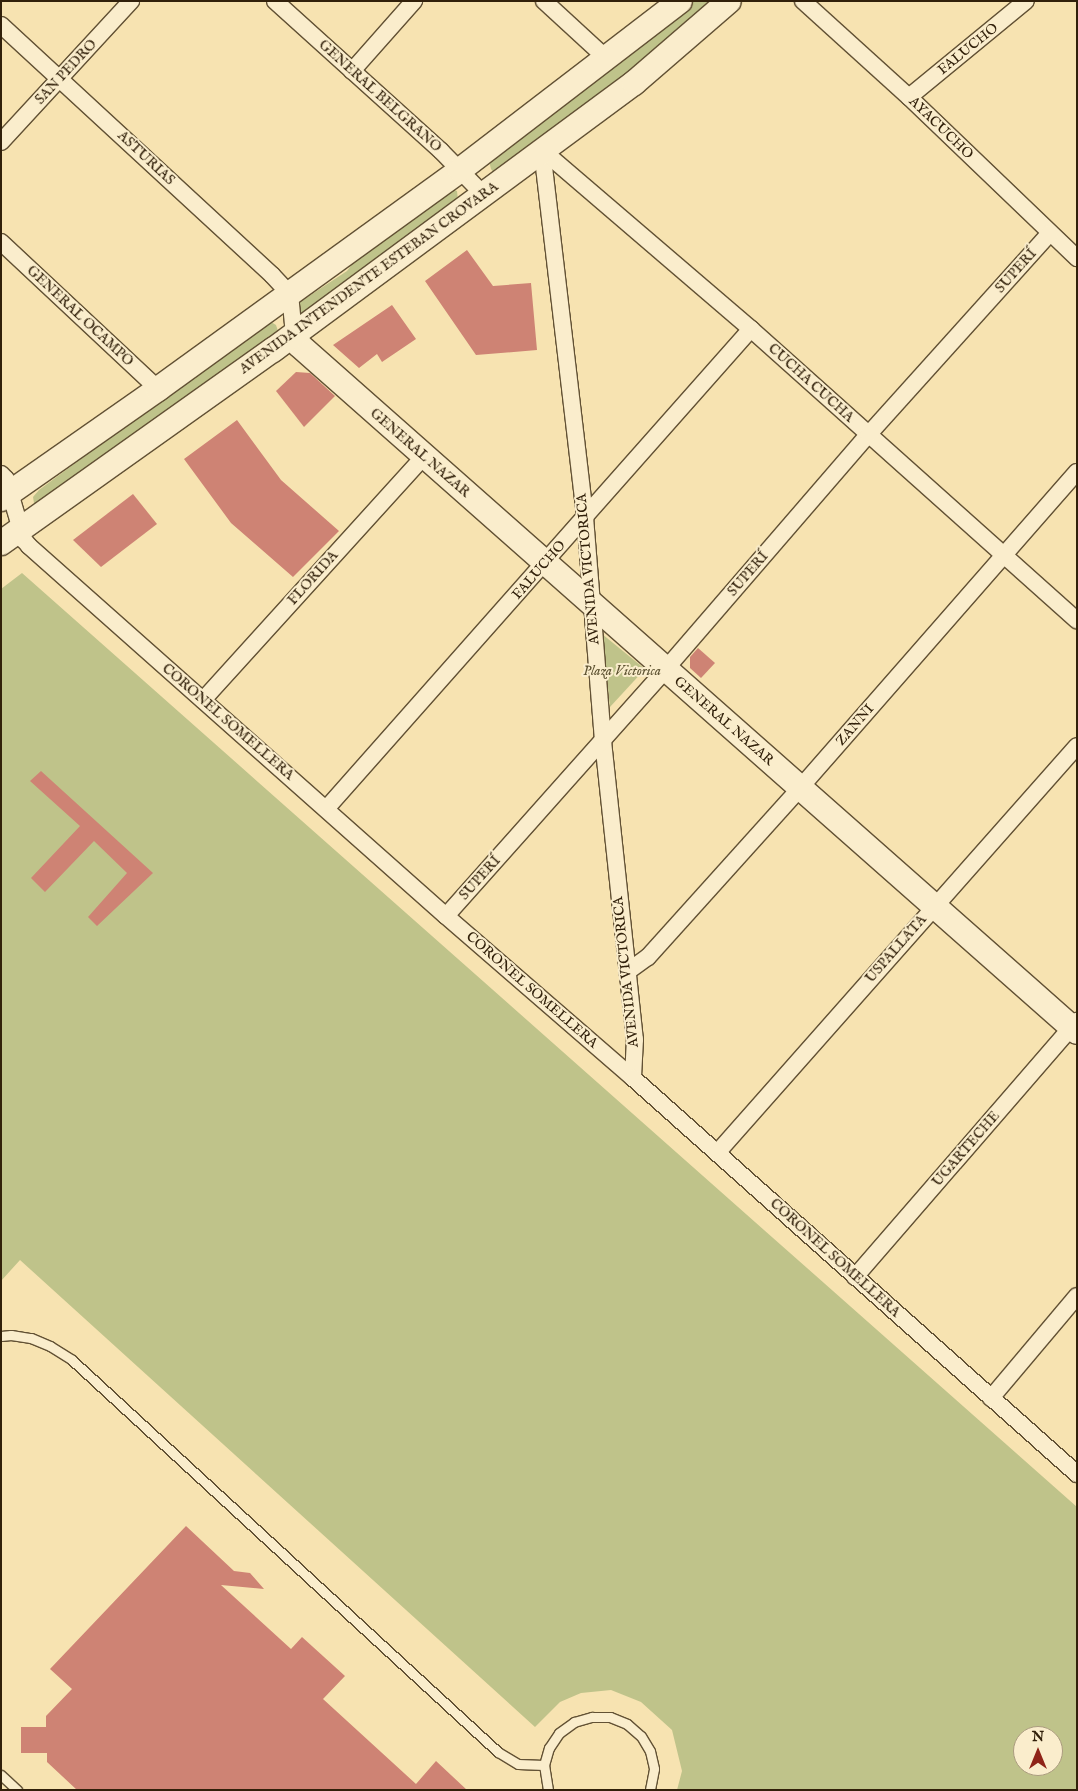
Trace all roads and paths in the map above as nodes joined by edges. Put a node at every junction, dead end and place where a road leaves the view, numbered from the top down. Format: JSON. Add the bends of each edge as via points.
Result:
{"nodes":[{"id":1,"x":131,"y":1,"type":"edge"},
{"id":2,"x":275,"y":1,"type":"edge"},
{"id":3,"x":414,"y":1,"type":"edge"},
{"id":4,"x":544,"y":1,"type":"edge"},
{"id":5,"x":680,"y":1,"type":"edge"},
{"id":6,"x":729,"y":1,"type":"edge"},
{"id":7,"x":803,"y":1,"type":"edge"},
{"id":8,"x":1026,"y":1,"type":"edge"},
{"id":9,"x":1,"y":25,"type":"edge"},
{"id":10,"x":607,"y":59,"type":"junction"},
{"id":11,"x":352,"y":71,"type":"junction"},
{"id":12,"x":60,"y":78,"type":"junction"},
{"id":13,"x":909,"y":97,"type":"junction"},
{"id":14,"x":1,"y":142,"type":"edge"},
{"id":15,"x":542,"y":150,"type":"junction"},
{"id":16,"x":460,"y":170,"type":"junction"},
{"id":17,"x":483,"y":194,"type":"junction"},
{"id":18,"x":1050,"y":233,"type":"junction"},
{"id":19,"x":1,"y":242,"type":"edge"},
{"id":20,"x":1077,"y":258,"type":"edge"},
{"id":21,"x":290,"y":294,"type":"junction"},
{"id":22,"x":750,"y":329,"type":"junction"},
{"id":23,"x":294,"y":335,"type":"junction"},
{"id":24,"x":158,"y":389,"type":"junction"},
{"id":25,"x":868,"y":434,"type":"junction"},
{"id":26,"x":424,"y":456,"type":"junction"},
{"id":27,"x":1077,"y":472,"type":"edge"},
{"id":28,"x":4,"y":488,"type":"edge"},
{"id":29,"x":585,"y":517,"type":"junction"},
{"id":30,"x":20,"y":528,"type":"junction"},
{"id":31,"x":1,"y":543,"type":"edge"},
{"id":32,"x":1003,"y":555,"type":"junction"},
{"id":33,"x":546,"y":563,"type":"junction"},
{"id":34,"x":591,"y":605,"type":"junction"},
{"id":35,"x":1077,"y":620,"type":"edge"},
{"id":36,"x":665,"y":670,"type":"junction"},
{"id":37,"x":203,"y":700,"type":"junction"},
{"id":38,"x":603,"y":741,"type":"junction"},
{"id":39,"x":1077,"y":746,"type":"edge"},
{"id":40,"x":800,"y":788,"type":"junction"},
{"id":41,"x":326,"y":809,"type":"junction"},
{"id":42,"x":934,"y":905,"type":"junction"},
{"id":43,"x":446,"y":916,"type":"junction"},
{"id":44,"x":627,"y":972,"type":"junction"},
{"id":45,"x":1075,"y":1027,"type":"edge"},
{"id":46,"x":633,"y":1078,"type":"junction"},
{"id":47,"x":716,"y":1153,"type":"junction"},
{"id":48,"x":856,"y":1277,"type":"junction"},
{"id":49,"x":1077,"y":1296,"type":"edge"},
{"id":50,"x":1,"y":1336,"type":"edge"},
{"id":51,"x":991,"y":1398,"type":"junction"},
{"id":52,"x":1077,"y":1474,"type":"edge"},
{"id":53,"x":544,"y":1765,"type":"junction"},
{"id":54,"x":1,"y":1775,"type":"edge"},
{"id":55,"x":17,"y":1790,"type":"edge"},
{"id":56,"x":548,"y":1790,"type":"edge"},
{"id":57,"x":650,"y":1790,"type":"edge"}],
"edges":[{"from":1,"to":12,"type":"street","name":"SAN PEDRO"},
{"from":2,"to":11,"type":"street","name":"GENERAL BELGRANO"},
{"from":3,"to":11,"type":"street"},
{"from":4,"to":10,"type":"street"},
{"from":5,"to":10,"type":"main road"},
{"from":6,"to":15,"type":"main road","name":"AVENIDA INTENDENTE ESTEBAN CROVARA","via":[[634,83]]},
{"from":7,"to":13,"type":"street","name":"AYACUCHO"},
{"from":8,"to":13,"type":"street","name":"FALUCHO"},
{"from":9,"to":12,"type":"street","name":"ASTURIAS"},
{"from":10,"to":16,"type":"main road"},
{"from":11,"to":16,"type":"street","name":"GENERAL BELGRANO"},
{"from":12,"to":14,"type":"street","name":"SAN PEDRO"},
{"from":12,"to":21,"type":"street","name":"ASTURIAS"},
{"from":13,"to":18,"type":"street","name":"AYACUCHO"},
{"from":15,"to":17,"type":"main road","name":"AVENIDA INTENDENTE ESTEBAN CROVARA"},
{"from":15,"to":22,"type":"street","name":"CUCHA CUCHA"},
{"from":15,"to":29,"type":"street","name":"AVENIDA VICTORICA"},
{"from":16,"to":17,"type":"street","name":"GENERAL BELGRANO"},
{"from":16,"to":21,"type":"main road"},
{"from":17,"to":23,"type":"main road","name":"AVENIDA INTENDENTE ESTEBAN CROVARA"},
{"from":18,"to":20,"type":"street","name":"AYACUCHO"},
{"from":18,"to":25,"type":"street","name":"SUPERÍ"},
{"from":19,"to":24,"type":"street","name":"GENERAL OCAMPO"},
{"from":21,"to":23,"type":"street"},
{"from":21,"to":24,"type":"main road"},
{"from":22,"to":25,"type":"street","name":"CUCHA CUCHA"},
{"from":22,"to":29,"type":"street","name":"FALUCHO"},
{"from":23,"to":26,"type":"main road","name":"GENERAL NAZAR","via":[[299,345]]},
{"from":23,"to":30,"type":"main road","name":"AVENIDA INTENDENTE ESTEBAN CROVARA"},
{"from":24,"to":28,"type":"main road"},
{"from":25,"to":32,"type":"street","name":"CUCHA CUCHA"},
{"from":25,"to":36,"type":"street","name":"SUPERÍ"},
{"from":26,"to":33,"type":"main road","name":"GENERAL NAZAR"},
{"from":26,"to":37,"type":"street","name":"FLORIDA"},
{"from":27,"to":32,"type":"street","name":"ZANNI"},
{"from":28,"to":30,"type":"street","name":"CORONEL SOMELLERA"},
{"from":29,"to":33,"type":"street","name":"FALUCHO"},
{"from":29,"to":34,"type":"street","name":"AVENIDA VICTORICA"},
{"from":30,"to":31,"type":"main road","name":"AVENIDA INTENDENTE ESTEBAN CROVARA"},
{"from":30,"to":37,"type":"street","name":"CORONEL SOMELLERA","via":[[29,546]]},
{"from":32,"to":35,"type":"street","name":"CUCHA CUCHA"},
{"from":32,"to":40,"type":"street","name":"ZANNI"},
{"from":33,"to":34,"type":"main road","name":"GENERAL NAZAR"},
{"from":33,"to":41,"type":"street","name":"FALUCHO"},
{"from":34,"to":36,"type":"main road","name":"GENERAL NAZAR"},
{"from":34,"to":38,"type":"street","name":"AVENIDA VICTORICA"},
{"from":36,"to":38,"type":"street","name":"SUPERÍ"},
{"from":36,"to":40,"type":"main road","name":"GENERAL NAZAR"},
{"from":37,"to":41,"type":"street","name":"CORONEL SOMELLERA"},
{"from":38,"to":43,"type":"street","name":"SUPERÍ"},
{"from":38,"to":44,"type":"street","name":"AVENIDA VICTORICA"},
{"from":39,"to":42,"type":"street","name":"USPALLATA"},
{"from":40,"to":42,"type":"main road","name":"GENERAL NAZAR"},
{"from":40,"to":44,"type":"street","name":"ZANNI","via":[[648,957]]},
{"from":41,"to":43,"type":"street","name":"CORONEL SOMELLERA"},
{"from":42,"to":45,"type":"main road","name":"GENERAL NAZAR"},
{"from":42,"to":47,"type":"street","name":"USPALLATA"},
{"from":43,"to":46,"type":"street","name":"CORONEL SOMELLERA"},
{"from":44,"to":46,"type":"street","name":"AVENIDA VICTORICA","via":[[635,1039]]},
{"from":45,"to":48,"type":"street","name":"UGARTECHE"},
{"from":46,"to":47,"type":"street","name":"CORONEL SOMELLERA"},
{"from":47,"to":48,"type":"street","name":"CORONEL SOMELLERA"},
{"from":48,"to":51,"type":"street","name":"CORONEL SOMELLERA"},
{"from":49,"to":51,"type":"street"},
{"from":50,"to":53,"type":"lane","via":[[31,1338],[72,1360],[498,1752],[518,1764]]},
{"from":51,"to":52,"type":"street","name":"CORONEL SOMELLERA"},
{"from":53,"to":56,"type":"lane"},
{"from":53,"to":57,"type":"lane","via":[[549,1748],[559,1733],[574,1722],[610,1717],[627,1724],[641,1736],[650,1751],[654,1769]]},
{"from":54,"to":55,"type":"lane"}]}
